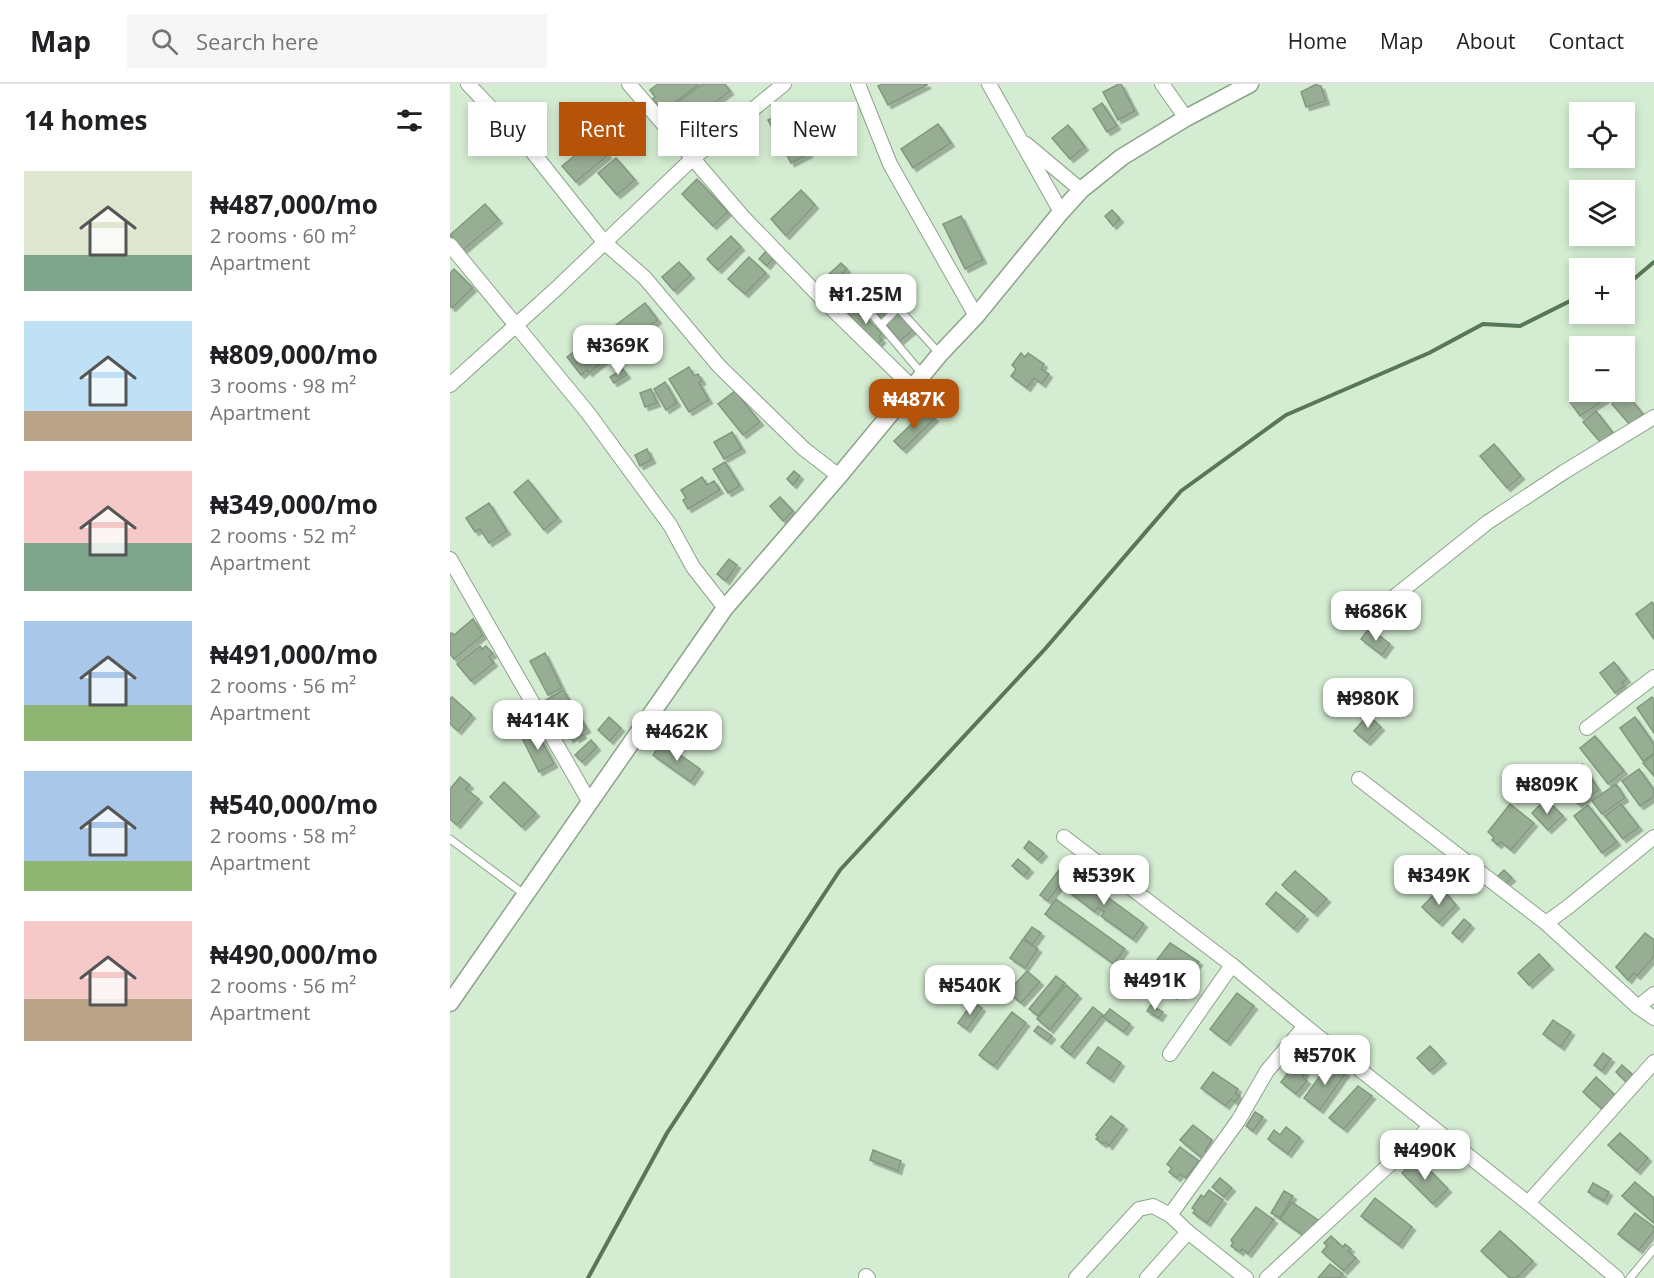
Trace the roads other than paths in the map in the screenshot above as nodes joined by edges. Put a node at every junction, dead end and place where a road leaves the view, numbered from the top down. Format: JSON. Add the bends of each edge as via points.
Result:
{"nodes":[{"id":1,"x":468,"y":84,"type":"edge"},
{"id":2,"x":629,"y":84,"type":"edge"},
{"id":3,"x":784,"y":84,"type":"edge"},
{"id":4,"x":858,"y":84,"type":"edge"},
{"id":5,"x":989,"y":84,"type":"edge"},
{"id":6,"x":1162,"y":84,"type":"edge"},
{"id":7,"x":1250,"y":84,"type":"edge"},
{"id":8,"x":1186,"y":118,"type":"junction"},
{"id":9,"x":1022,"y":141,"type":"junction"},
{"id":10,"x":692,"y":159,"type":"junction"},
{"id":11,"x":1081,"y":190,"type":"junction"},
{"id":12,"x":1061,"y":212,"type":"junction"},
{"id":13,"x":604,"y":242,"type":"junction"},
{"id":14,"x":450,"y":245,"type":"edge"},
{"id":15,"x":842,"y":279,"type":"dead end"},
{"id":16,"x":976,"y":316,"type":"junction"},
{"id":17,"x":514,"y":325,"type":"junction"},
{"id":18,"x":881,"y":325,"type":"junction"},
{"id":19,"x":940,"y":354,"type":"junction"},
{"id":20,"x":917,"y":381,"type":"junction"},
{"id":21,"x":450,"y":385,"type":"edge"},
{"id":22,"x":1654,"y":417,"type":"edge"},
{"id":23,"x":839,"y":476,"type":"junction"},
{"id":24,"x":450,"y":559,"type":"edge"},
{"id":25,"x":725,"y":608,"type":"junction"},
{"id":26,"x":1374,"y":613,"type":"dead end"},
{"id":27,"x":1654,"y":677,"type":"edge"},
{"id":28,"x":1587,"y":728,"type":"dead end"},
{"id":29,"x":1359,"y":779,"type":"dead end"},
{"id":30,"x":589,"y":801,"type":"junction"},
{"id":31,"x":1064,"y":837,"type":"dead end"},
{"id":32,"x":1654,"y":837,"type":"edge"},
{"id":33,"x":450,"y":839,"type":"edge"},
{"id":34,"x":524,"y":894,"type":"junction"},
{"id":35,"x":1546,"y":922,"type":"junction"},
{"id":36,"x":1232,"y":965,"type":"junction"},
{"id":37,"x":1654,"y":994,"type":"edge"},
{"id":38,"x":450,"y":1004,"type":"edge"},
{"id":39,"x":1638,"y":1007,"type":"junction"},
{"id":40,"x":1654,"y":1018,"type":"edge"},
{"id":41,"x":1305,"y":1026,"type":"junction"},
{"id":42,"x":1170,"y":1054,"type":"dead end"},
{"id":43,"x":1654,"y":1062,"type":"edge"},
{"id":44,"x":1431,"y":1126,"type":"junction"},
{"id":45,"x":1528,"y":1203,"type":"junction"},
{"id":46,"x":1170,"y":1215,"type":"junction"},
{"id":47,"x":1188,"y":1232,"type":"junction"},
{"id":48,"x":1654,"y":1249,"type":"edge"},
{"id":49,"x":1076,"y":1278,"type":"edge"},
{"id":50,"x":1147,"y":1278,"type":"edge"},
{"id":51,"x":1246,"y":1278,"type":"edge"},
{"id":52,"x":1267,"y":1278,"type":"edge"},
{"id":53,"x":1617,"y":1278,"type":"edge"},
{"id":54,"x":1630,"y":1278,"type":"edge"}],
"edges":[{"from":1,"to":13,"type":"street","via":[[531,150]]},
{"from":2,"to":10,"type":"street"},
{"from":3,"to":10,"type":"street"},
{"from":4,"to":16,"type":"street","via":[[890,164]]},
{"from":5,"to":9,"type":"street"},
{"from":6,"to":8,"type":"street"},
{"from":7,"to":8,"type":"street"},
{"from":8,"to":11,"type":"street","via":[[1122,157]]},
{"from":9,"to":11,"type":"street"},
{"from":9,"to":12,"type":"street"},
{"from":10,"to":13,"type":"street"},
{"from":10,"to":20,"type":"street","via":[[828,305]]},
{"from":11,"to":12,"type":"street"},
{"from":12,"to":16,"type":"street"},
{"from":13,"to":17,"type":"street"},
{"from":13,"to":23,"type":"street","via":[[645,278],[719,366],[804,449]]},
{"from":14,"to":17,"type":"street"},
{"from":15,"to":18,"type":"lane"},
{"from":16,"to":19,"type":"street"},
{"from":17,"to":21,"type":"street"},
{"from":17,"to":25,"type":"street","via":[[588,413]]},
{"from":18,"to":19,"type":"lane","via":[[898,309]]},
{"from":18,"to":20,"type":"lane"},
{"from":19,"to":20,"type":"street"},
{"from":20,"to":23,"type":"street"},
{"from":22,"to":26,"type":"street","via":[[1488,522]]},
{"from":23,"to":25,"type":"street"},
{"from":24,"to":30,"type":"street"},
{"from":25,"to":30,"type":"street"},
{"from":27,"to":28,"type":"street"},
{"from":29,"to":35,"type":"street"},
{"from":30,"to":34,"type":"street"},
{"from":31,"to":36,"type":"street"},
{"from":32,"to":35,"type":"street"},
{"from":33,"to":34,"type":"lane"},
{"from":34,"to":38,"type":"street"},
{"from":35,"to":39,"type":"street"},
{"from":36,"to":41,"type":"street"},
{"from":36,"to":42,"type":"street"},
{"from":37,"to":39,"type":"street"},
{"from":39,"to":40,"type":"street"},
{"from":41,"to":44,"type":"street"},
{"from":41,"to":46,"type":"street","via":[[1267,1071],[1238,1121]]},
{"from":43,"to":45,"type":"street"},
{"from":44,"to":45,"type":"street"},
{"from":44,"to":52,"type":"street"},
{"from":45,"to":53,"type":"street"},
{"from":46,"to":47,"type":"street"},
{"from":46,"to":49,"type":"street","via":[[1153,1206],[1139,1209]]},
{"from":47,"to":50,"type":"street"},
{"from":47,"to":51,"type":"street"},
{"from":48,"to":54,"type":"lane"}]}
